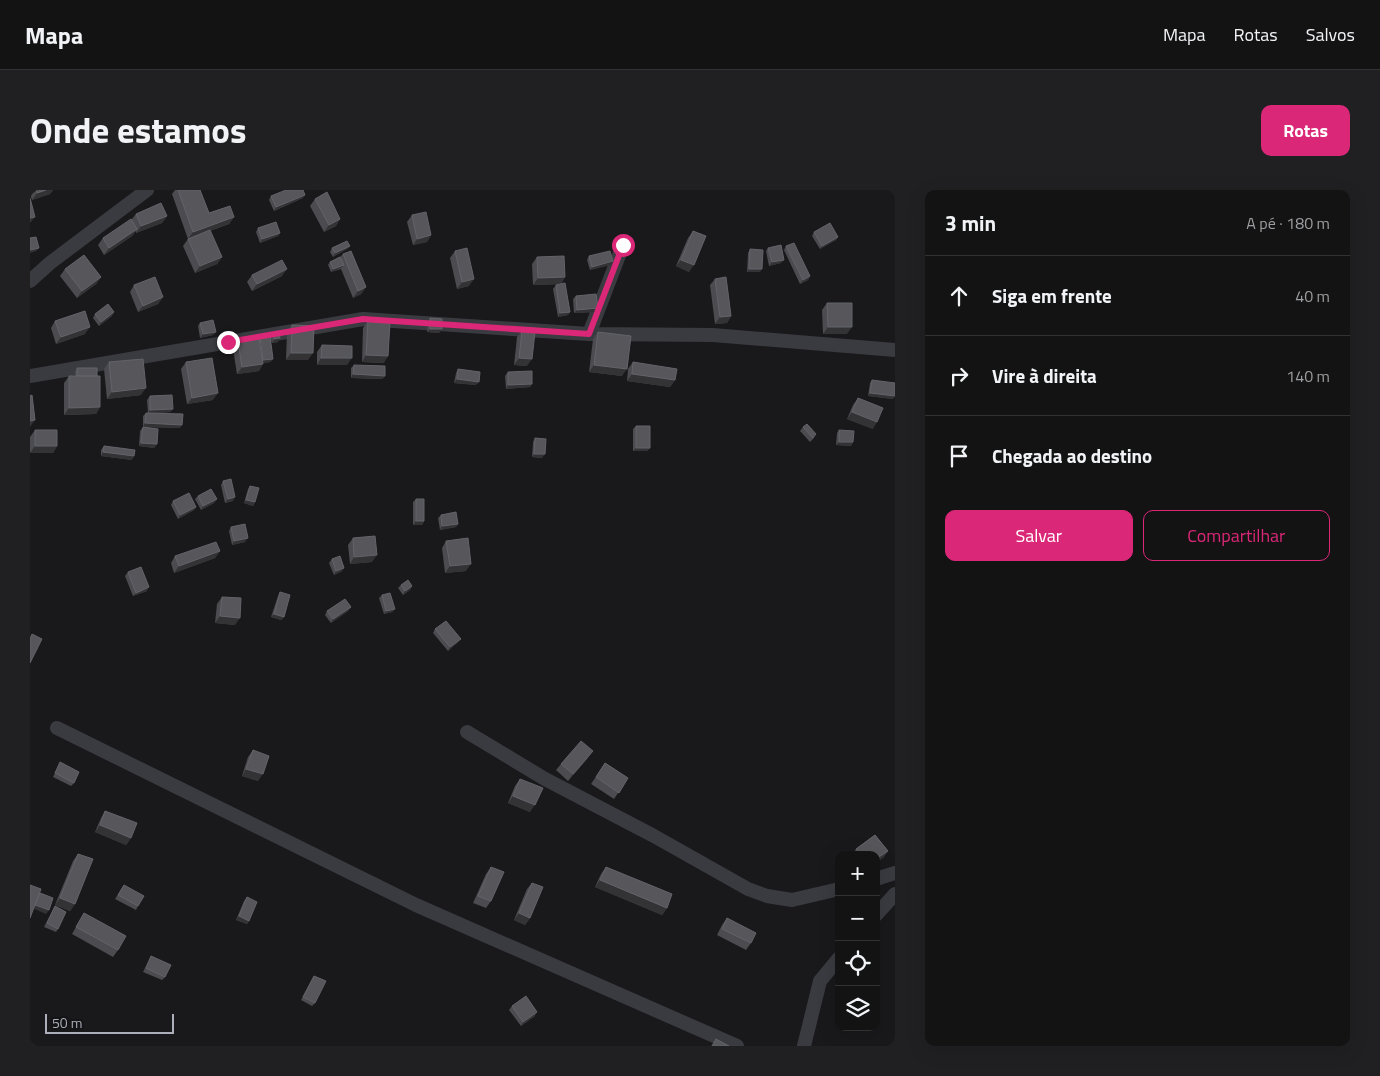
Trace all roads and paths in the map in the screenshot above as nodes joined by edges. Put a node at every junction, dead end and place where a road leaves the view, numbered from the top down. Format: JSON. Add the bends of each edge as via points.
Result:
{"nodes":[{"id":1,"x":147,"y":190,"type":"edge"},
{"id":2,"x":623,"y":245,"type":"dead end"},
{"id":3,"x":30,"y":281,"type":"edge"},
{"id":4,"x":589,"y":334,"type":"junction"},
{"id":5,"x":895,"y":350,"type":"edge"},
{"id":6,"x":30,"y":376,"type":"edge"},
{"id":7,"x":57,"y":728,"type":"dead end"},
{"id":8,"x":467,"y":732,"type":"dead end"},
{"id":9,"x":895,"y":873,"type":"edge"},
{"id":10,"x":880,"y":878,"type":"edge"},
{"id":11,"x":835,"y":889,"type":"edge"},
{"id":12,"x":895,"y":894,"type":"edge"},
{"id":13,"x":880,"y":911,"type":"edge"},
{"id":14,"x":835,"y":963,"type":"edge"},
{"id":15,"x":737,"y":1046,"type":"edge"},
{"id":16,"x":804,"y":1046,"type":"edge"}],
"edges":[{"from":1,"to":3,"type":"street"},
{"from":2,"to":4,"type":"street"},
{"from":4,"to":5,"type":"street","via":[[713,335]]},
{"from":4,"to":6,"type":"street","via":[[363,319]]},
{"from":7,"to":15,"type":"street","via":[[416,905]]},
{"from":8,"to":11,"type":"street","via":[[545,779],[748,890],[792,900]]},
{"from":9,"to":10,"type":"street"},
{"from":12,"to":13,"type":"street"},
{"from":14,"to":16,"type":"street","via":[[820,982]]}]}
